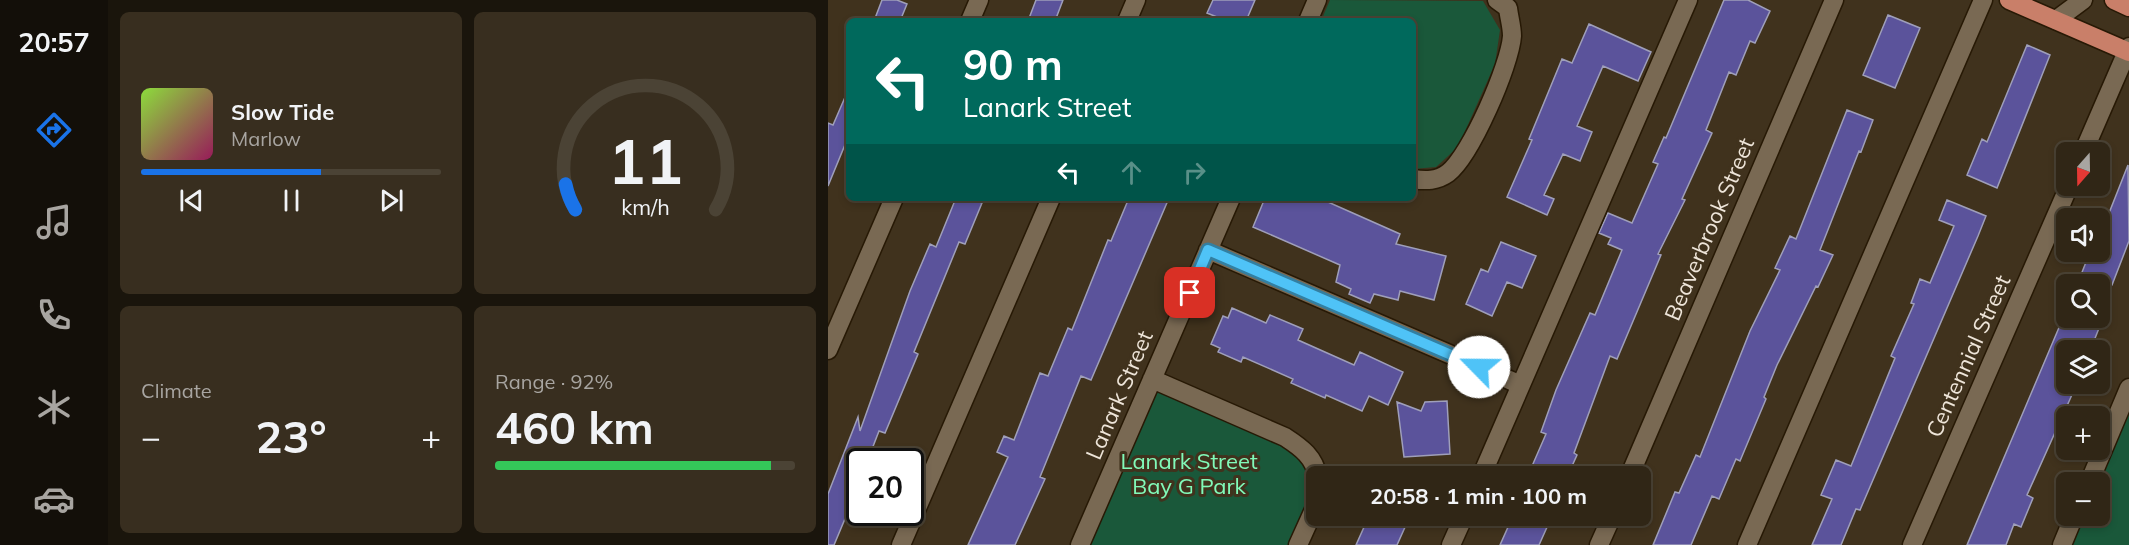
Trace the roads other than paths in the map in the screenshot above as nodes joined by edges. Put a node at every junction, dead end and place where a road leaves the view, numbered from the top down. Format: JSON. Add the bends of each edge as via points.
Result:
{"nodes":[{"id":1,"x":979,"y":0,"type":"edge"},
{"id":2,"x":1136,"y":0,"type":"edge"},
{"id":3,"x":1317,"y":0,"type":"edge"},
{"id":4,"x":1497,"y":0,"type":"edge"},
{"id":5,"x":1688,"y":0,"type":"edge"},
{"id":6,"x":1834,"y":0,"type":"edge"},
{"id":7,"x":1983,"y":0,"type":"edge"},
{"id":8,"x":2009,"y":0,"type":"edge"},
{"id":9,"x":2083,"y":0,"type":"edge"},
{"id":10,"x":2114,"y":0,"type":"edge"},
{"id":11,"x":2129,"y":7,"type":"edge"},
{"id":12,"x":971,"y":18,"type":"edge"},
{"id":13,"x":1128,"y":18,"type":"edge"},
{"id":14,"x":1309,"y":18,"type":"edge"},
{"id":15,"x":2056,"y":20,"type":"junction"},
{"id":16,"x":2128,"y":50,"type":"edge"},
{"id":17,"x":2088,"y":142,"type":"edge"},
{"id":18,"x":1416,"y":179,"type":"edge"},
{"id":19,"x":2064,"y":196,"type":"edge"},
{"id":20,"x":893,"y":201,"type":"edge"},
{"id":21,"x":1050,"y":201,"type":"edge"},
{"id":22,"x":1230,"y":201,"type":"edge"},
{"id":23,"x":1208,"y":250,"type":"junction"},
{"id":24,"x":828,"y":350,"type":"edge"},
{"id":25,"x":1152,"y":378,"type":"junction"},
{"id":26,"x":1521,"y":385,"type":"junction"},
{"id":27,"x":2129,"y":388,"type":"edge"},
{"id":28,"x":1315,"y":466,"type":"edge"},
{"id":29,"x":1486,"y":466,"type":"edge"},
{"id":30,"x":1634,"y":466,"type":"edge"},
{"id":31,"x":2094,"y":472,"type":"edge"},
{"id":32,"x":1307,"y":526,"type":"edge"},
{"id":33,"x":1460,"y":526,"type":"edge"},
{"id":34,"x":1608,"y":526,"type":"edge"},
{"id":35,"x":2070,"y":526,"type":"edge"},
{"id":36,"x":901,"y":545,"type":"edge"},
{"id":37,"x":1080,"y":545,"type":"edge"},
{"id":38,"x":1298,"y":545,"type":"edge"},
{"id":39,"x":1451,"y":545,"type":"edge"},
{"id":40,"x":1599,"y":545,"type":"edge"},
{"id":41,"x":1747,"y":545,"type":"edge"},
{"id":42,"x":1912,"y":545,"type":"edge"},
{"id":43,"x":2062,"y":545,"type":"edge"}],
"edges":[{"from":1,"to":12,"type":"street"},
{"from":2,"to":13,"type":"street"},
{"from":3,"to":14,"type":"street"},
{"from":4,"to":18,"type":"street","via":[[1508,8],[1512,34],[1507,61],[1468,150],[1448,173],[1430,181]]},
{"from":5,"to":26,"type":"street"},
{"from":6,"to":30,"type":"street","name":"Beaverbrook Street"},
{"from":7,"to":41,"type":"street"},
{"from":8,"to":15,"type":"main road"},
{"from":9,"to":15,"type":"street"},
{"from":10,"to":11,"type":"main road"},
{"from":15,"to":16,"type":"main road"},
{"from":16,"to":17,"type":"street"},
{"from":19,"to":42,"type":"street","name":"Centennial Street"},
{"from":20,"to":24,"type":"street"},
{"from":21,"to":36,"type":"street"},
{"from":22,"to":23,"type":"street","name":"Lanark Street"},
{"from":23,"to":25,"type":"street","name":"Lanark Street"},
{"from":23,"to":26,"type":"street"},
{"from":25,"to":28,"type":"street","via":[[1285,437],[1305,450]]},
{"from":25,"to":37,"type":"street","name":"Lanark Street"},
{"from":26,"to":29,"type":"street"},
{"from":27,"to":31,"type":"street"},
{"from":32,"to":38,"type":"street"},
{"from":33,"to":39,"type":"street"},
{"from":34,"to":40,"type":"street"},
{"from":35,"to":43,"type":"street"}]}
